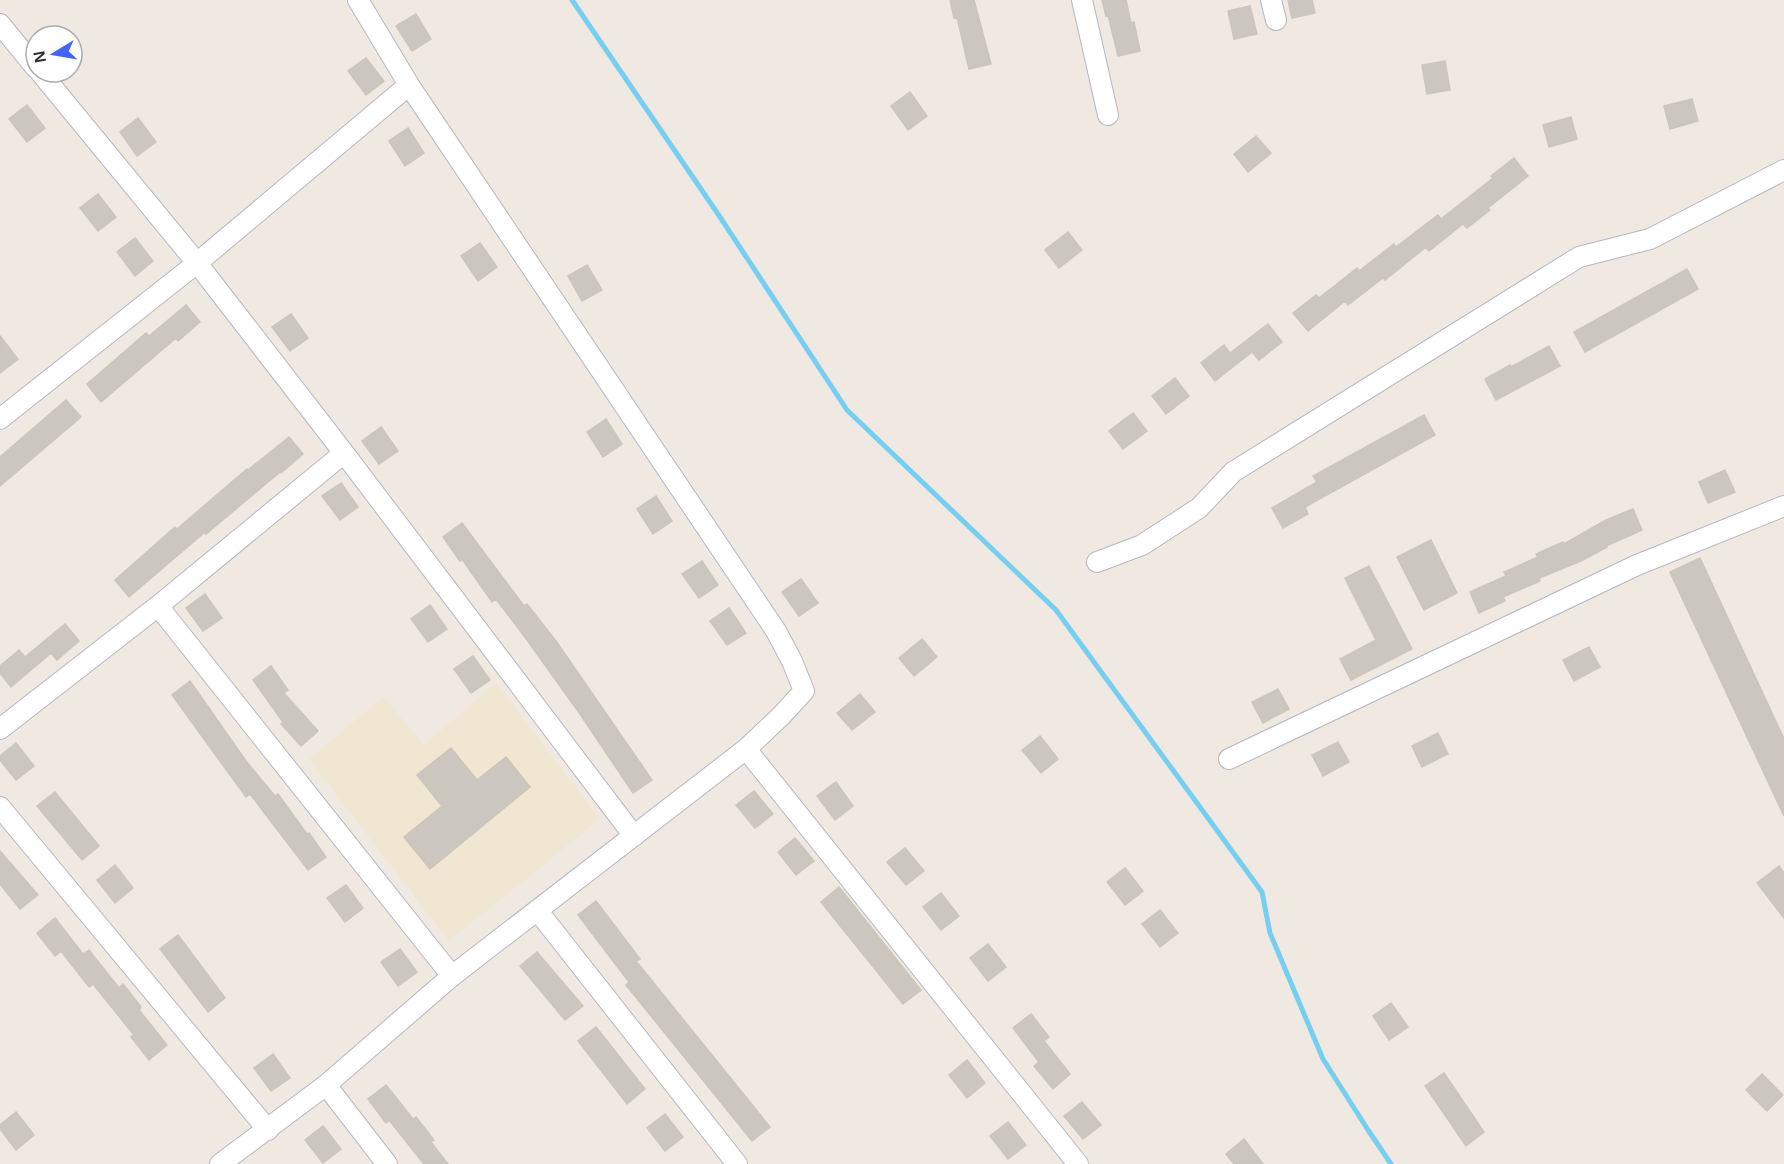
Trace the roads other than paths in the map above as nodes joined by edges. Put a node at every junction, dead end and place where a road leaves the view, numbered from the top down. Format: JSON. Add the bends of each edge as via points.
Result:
{"nodes":[{"id":1,"x":358,"y":0,"type":"edge"},
{"id":2,"x":1082,"y":0,"type":"edge"},
{"id":3,"x":1271,"y":0,"type":"edge"},
{"id":4,"x":1276,"y":20,"type":"dead end"},
{"id":5,"x":0,"y":24,"type":"edge"},
{"id":6,"x":24,"y":53,"type":"edge"},
{"id":7,"x":50,"y":84,"type":"edge"},
{"id":8,"x":409,"y":85,"type":"junction"},
{"id":9,"x":1108,"y":115,"type":"dead end"},
{"id":10,"x":1784,"y":170,"type":"edge"},
{"id":11,"x":197,"y":263,"type":"junction"},
{"id":12,"x":1,"y":416,"type":"edge"},
{"id":13,"x":344,"y":453,"type":"junction"},
{"id":14,"x":1784,"y":506,"type":"edge"},
{"id":15,"x":1097,"y":562,"type":"dead end"},
{"id":16,"x":158,"y":606,"type":"junction"},
{"id":17,"x":0,"y":729,"type":"edge"},
{"id":18,"x":746,"y":749,"type":"junction"},
{"id":19,"x":1229,"y":759,"type":"dead end"},
{"id":20,"x":0,"y":807,"type":"edge"},
{"id":21,"x":634,"y":836,"type":"junction"},
{"id":22,"x":537,"y":910,"type":"junction"},
{"id":23,"x":452,"y":976,"type":"junction"},
{"id":24,"x":326,"y":1085,"type":"junction"},
{"id":25,"x":268,"y":1130,"type":"junction"},
{"id":26,"x":1076,"y":1163,"type":"edge"},
{"id":27,"x":220,"y":1164,"type":"edge"},
{"id":28,"x":387,"y":1164,"type":"edge"},
{"id":29,"x":737,"y":1164,"type":"edge"}],
"edges":[{"from":1,"to":8,"type":"street"},
{"from":2,"to":9,"type":"street"},
{"from":3,"to":4,"type":"street"},
{"from":5,"to":6,"type":"street"},
{"from":7,"to":11,"type":"street"},
{"from":8,"to":11,"type":"street"},
{"from":8,"to":18,"type":"street","via":[[776,631],[792,661],[804,691]]},
{"from":10,"to":15,"type":"street","via":[[1650,240],[1579,257],[1233,472],[1199,508],[1142,545]]},
{"from":11,"to":12,"type":"street"},
{"from":11,"to":13,"type":"street"},
{"from":13,"to":16,"type":"street"},
{"from":13,"to":21,"type":"street"},
{"from":14,"to":19,"type":"street","via":[[1637,565]]},
{"from":16,"to":17,"type":"street"},
{"from":16,"to":23,"type":"street"},
{"from":18,"to":21,"type":"street"},
{"from":18,"to":26,"type":"street"},
{"from":20,"to":25,"type":"street"},
{"from":21,"to":22,"type":"street"},
{"from":22,"to":23,"type":"street"},
{"from":22,"to":29,"type":"street"},
{"from":23,"to":24,"type":"street"},
{"from":24,"to":25,"type":"street"},
{"from":24,"to":28,"type":"street"},
{"from":25,"to":27,"type":"street"}]}
